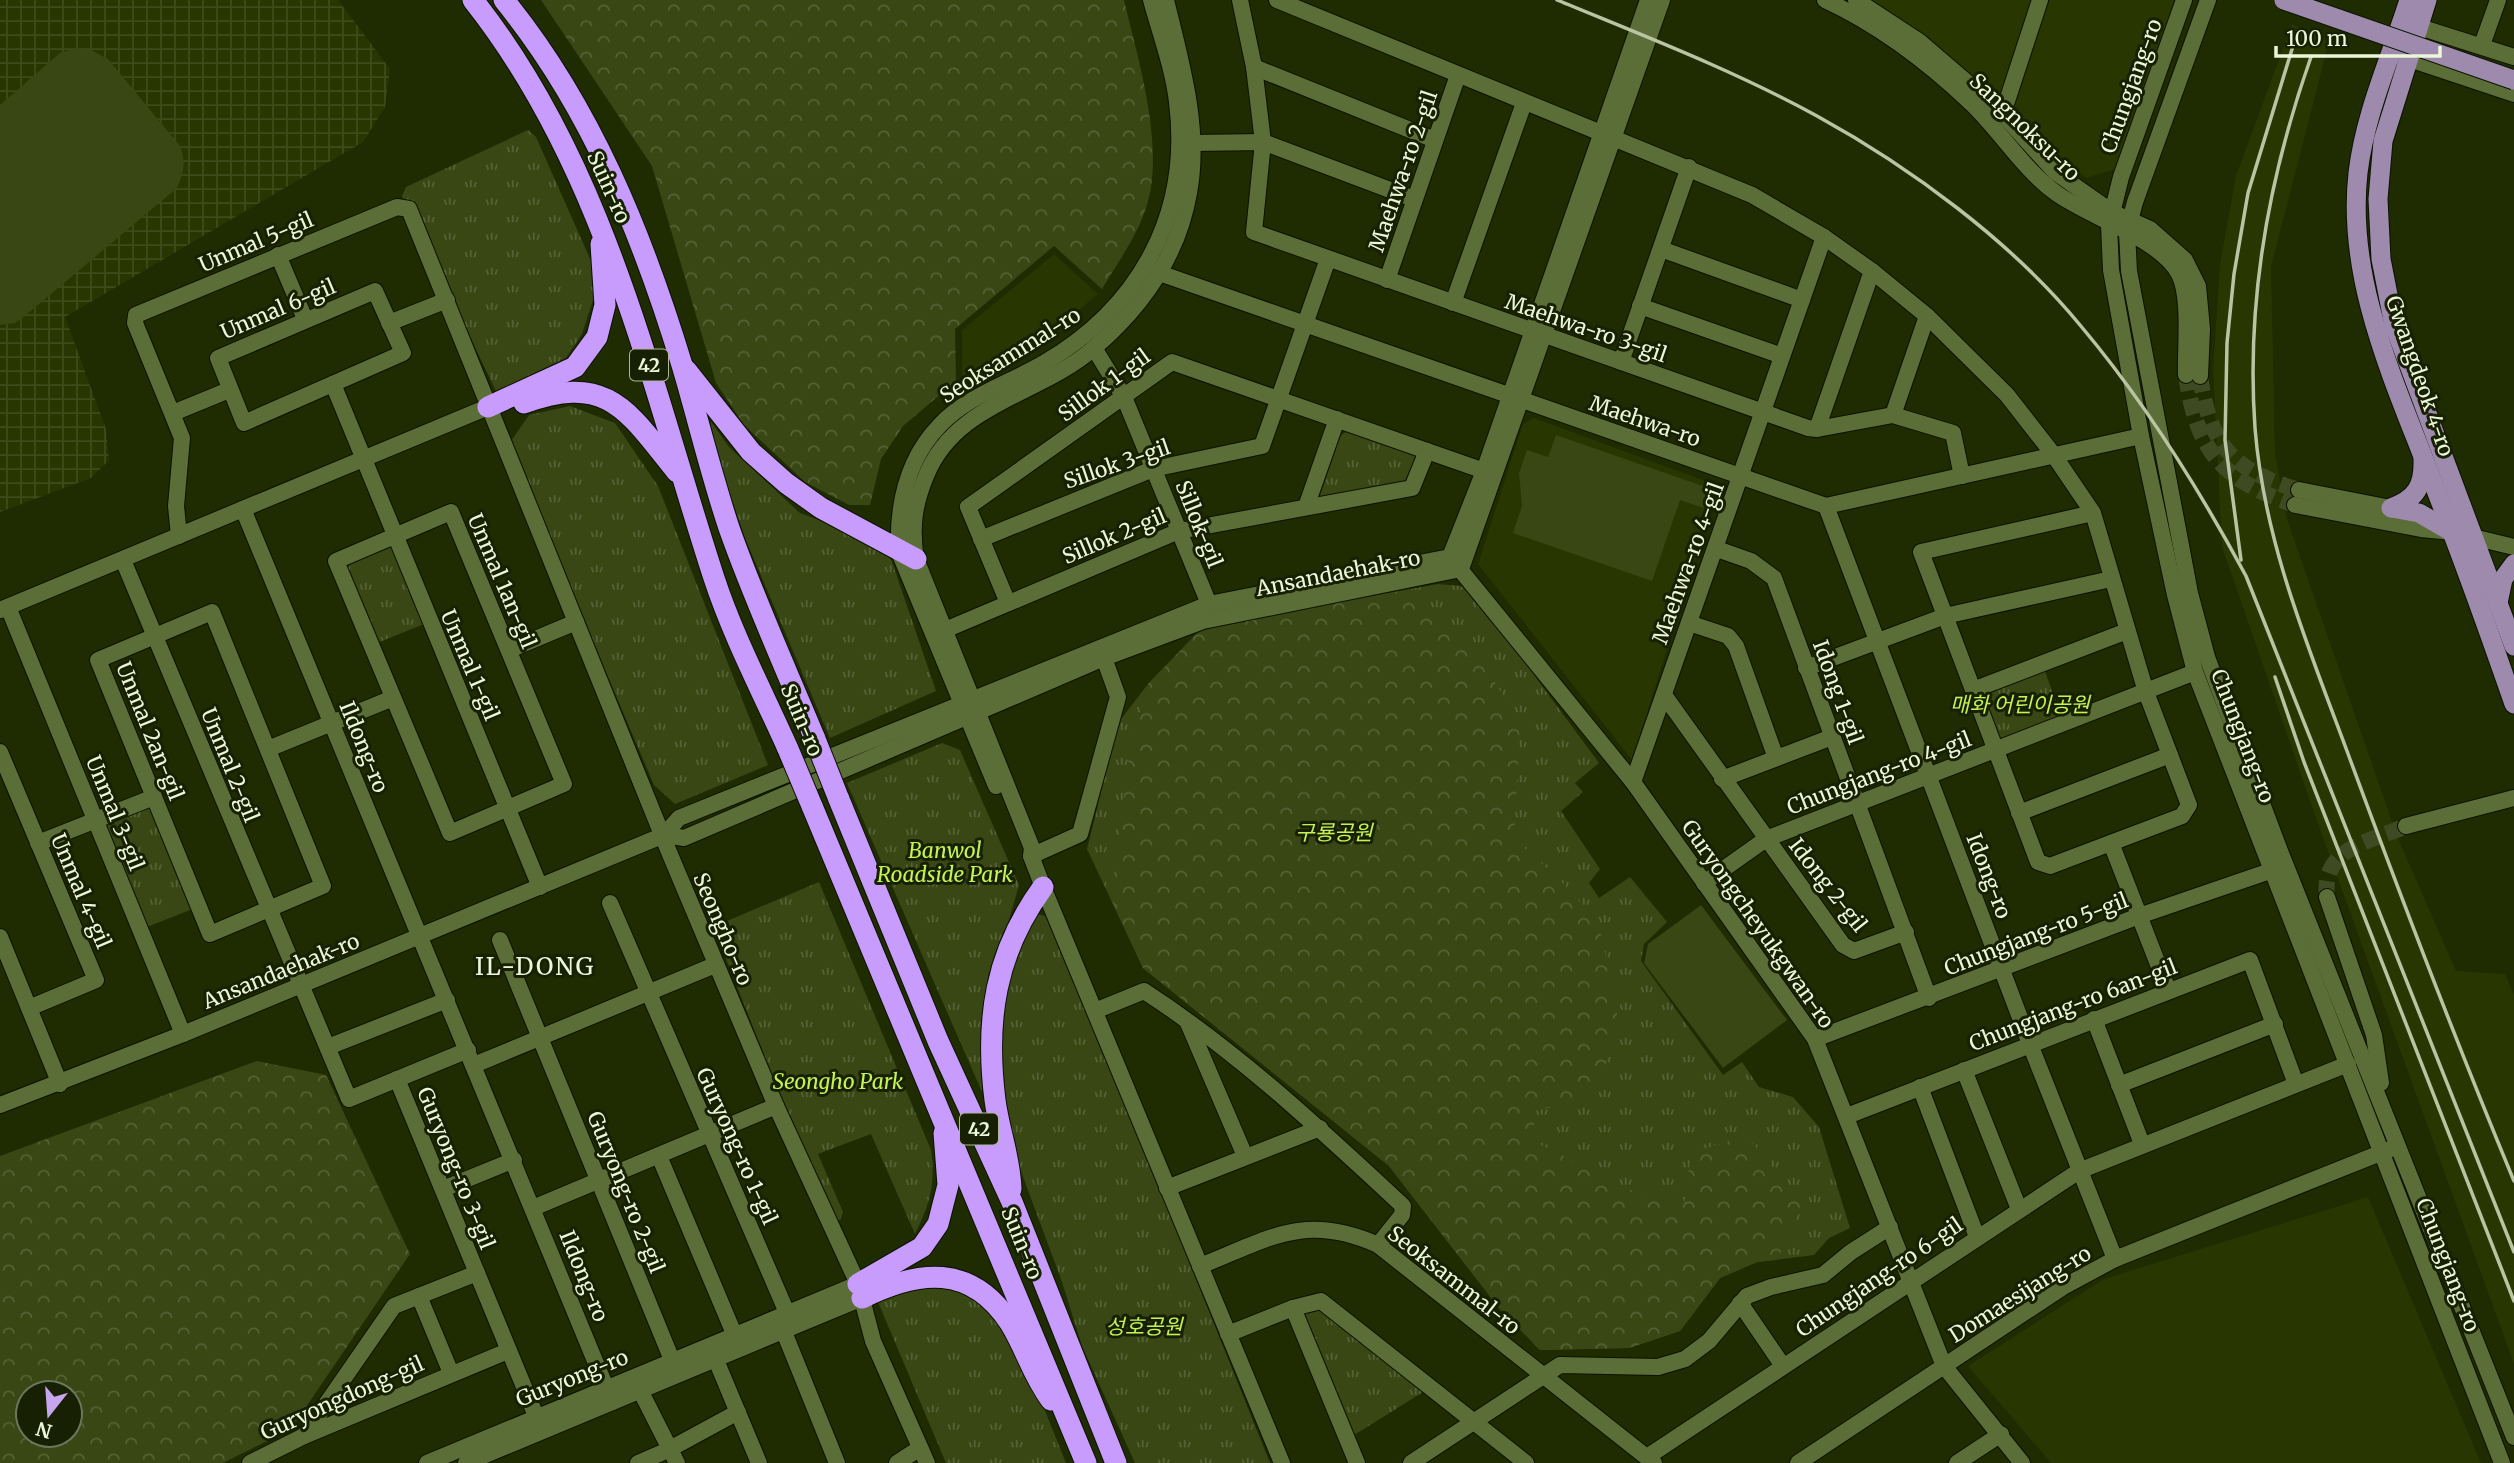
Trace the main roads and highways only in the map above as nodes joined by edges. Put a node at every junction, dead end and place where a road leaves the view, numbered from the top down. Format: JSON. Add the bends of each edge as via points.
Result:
{"nodes":[{"id":1,"x":473,"y":0,"type":"edge"},
{"id":2,"x":505,"y":0,"type":"edge"},
{"id":3,"x":2284,"y":0,"type":"edge"},
{"id":4,"x":2321,"y":0,"type":"edge"},
{"id":5,"x":2409,"y":0,"type":"edge"},
{"id":6,"x":2427,"y":0,"type":"edge"},
{"id":7,"x":2410,"y":24,"type":"junction"},
{"id":8,"x":2399,"y":56,"type":"junction"},
{"id":9,"x":2514,"y":67,"type":"edge"},
{"id":10,"x":2514,"y":80,"type":"edge"},
{"id":11,"x":600,"y":228,"type":"junction"},
{"id":12,"x":682,"y":365,"type":"junction"},
{"id":13,"x":2422,"y":454,"type":"junction"},
{"id":14,"x":685,"y":481,"type":"junction"},
{"id":15,"x":2452,"y":532,"type":"junction"},
{"id":16,"x":907,"y":555,"type":"road end"},
{"id":17,"x":2514,"y":565,"type":"edge"},
{"id":18,"x":2498,"y":604,"type":"junction"},
{"id":19,"x":2514,"y":646,"type":"edge"},
{"id":20,"x":2514,"y":704,"type":"edge"},
{"id":21,"x":1043,"y":887,"type":"road end"},
{"id":22,"x":942,"y":1114,"type":"junction"},
{"id":23,"x":1012,"y":1202,"type":"junction"},
{"id":24,"x":1083,"y":1454,"type":"edge"},
{"id":25,"x":1116,"y":1463,"type":"edge"}],
"edges":[{"from":1,"to":11,"type":"highway","name":"Suin-ro","number":"42","via":[[533,89],[570,157]]},
{"from":2,"to":12,"type":"highway","name":"Suin-ro","number":"42","via":[[571,96],[621,190]]},
{"from":3,"to":10,"type":"main road","bridge":true},
{"from":4,"to":9,"type":"main road"},
{"from":5,"to":7,"type":"main road"},
{"from":6,"to":7,"type":"main road"},
{"from":7,"to":8,"type":"main road"},
{"from":8,"to":13,"type":"main road","name":"Gwangdeok 4-ro","via":[[2367,123],[2358,174],[2357,225],[2364,283],[2379,341]]},
{"from":8,"to":18,"type":"main road","name":"Gwangdeok 4-ro","via":[[2383,141],[2378,199],[2381,259],[2394,325]]},
{"from":11,"to":14,"type":"highway","name":"Suin-ro","number":"42","via":[[620,274]]},
{"from":11,"to":14,"type":"highway","via":[[605,305],[597,337],[575,367],[488,407],[511,408],[575,392],[606,396],[625,410]]},
{"from":12,"to":16,"type":"highway","via":[[751,452],[786,483],[821,508]]},
{"from":12,"to":23,"type":"highway","name":"Suin-ro","number":"42","bridge":true,"via":[[729,527],[938,1041]]},
{"from":13,"to":15,"type":"main road","name":"Gwangdeok 4-ro"},
{"from":13,"to":15,"type":"main road","via":[[2423,474],[2417,493],[2409,502],[2391,508],[2419,513]]},
{"from":14,"to":22,"type":"highway","name":"Suin-ro","number":"42","bridge":true,"via":[[715,581]]},
{"from":15,"to":20,"type":"main road","name":"Gwangdeok 4-ro"},
{"from":17,"to":18,"type":"main road","via":[[2502,579]]},
{"from":18,"to":19,"type":"main road","name":"Gwangdeok 4-ro"},
{"from":21,"to":23,"type":"highway","via":[[1010,943],[991,1017],[995,1102],[1010,1158]]},
{"from":22,"to":24,"type":"highway","name":"Suin-ro","number":"42"},
{"from":22,"to":24,"type":"highway","via":[[948,1185],[938,1224],[922,1247],[860,1291],[929,1276],[952,1279],[982,1293],[1009,1322],[1035,1378]]},
{"from":23,"to":25,"type":"highway","name":"Suin-ro","number":"42"}]}
